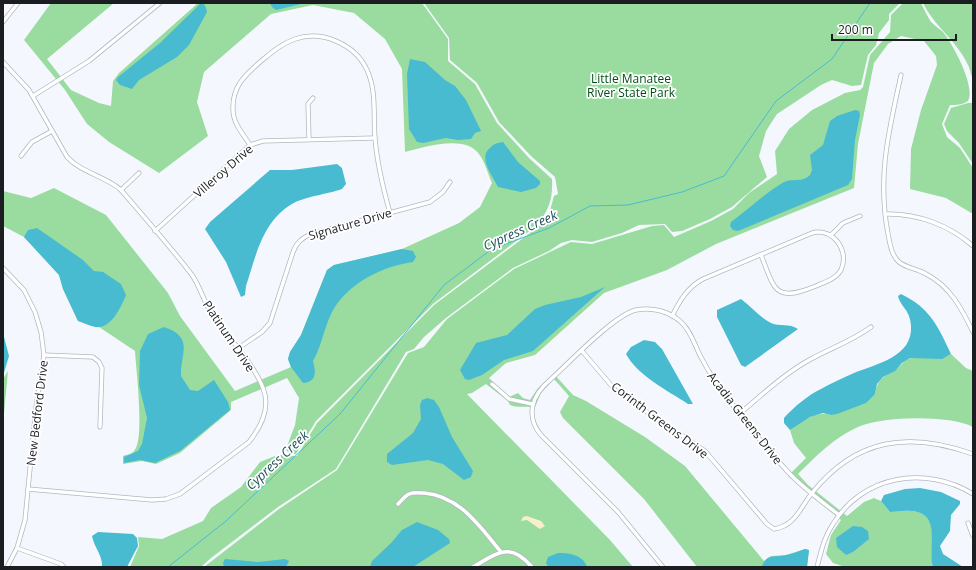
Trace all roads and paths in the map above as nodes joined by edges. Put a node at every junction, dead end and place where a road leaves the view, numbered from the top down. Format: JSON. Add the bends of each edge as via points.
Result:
{"nodes":[{"id":1,"x":18,"y":3,"type":"edge"},
{"id":2,"x":160,"y":3,"type":"edge"},
{"id":3,"x":3,"y":22,"type":"edge"},
{"id":4,"x":3,"y":62,"type":"edge"},
{"id":5,"x":901,"y":75,"type":"dead end"},
{"id":6,"x":33,"y":96,"type":"junction"},
{"id":7,"x":313,"y":98,"type":"dead end"},
{"id":8,"x":52,"y":130,"type":"junction"},
{"id":9,"x":374,"y":138,"type":"junction"},
{"id":10,"x":309,"y":139,"type":"junction"},
{"id":11,"x":250,"y":145,"type":"junction"},
{"id":12,"x":21,"y":156,"type":"dead end"},
{"id":13,"x":139,"y":173,"type":"dead end"},
{"id":14,"x":450,"y":182,"type":"dead end"},
{"id":15,"x":122,"y":190,"type":"junction"},
{"id":16,"x":390,"y":213,"type":"junction"},
{"id":17,"x":885,"y":214,"type":"junction"},
{"id":18,"x":860,"y":216,"type":"dead end"},
{"id":19,"x":155,"y":231,"type":"junction"},
{"id":20,"x":831,"y":235,"type":"junction"},
{"id":21,"x":973,"y":246,"type":"edge"},
{"id":22,"x":761,"y":255,"type":"junction"},
{"id":23,"x":3,"y":268,"type":"edge"},
{"id":24,"x":672,"y":316,"type":"junction"},
{"id":25,"x":871,"y":327,"type":"dead end"},
{"id":26,"x":973,"y":332,"type":"edge"},
{"id":27,"x":237,"y":349,"type":"junction"},
{"id":28,"x":582,"y":351,"type":"junction"},
{"id":29,"x":44,"y":355,"type":"junction"},
{"id":30,"x":492,"y":384,"type":"dead end"},
{"id":31,"x":532,"y":404,"type":"junction"},
{"id":32,"x":740,"y":414,"type":"junction"},
{"id":33,"x":100,"y":427,"type":"dead end"},
{"id":34,"x":973,"y":454,"type":"edge"},
{"id":35,"x":28,"y":489,"type":"junction"},
{"id":36,"x":811,"y":494,"type":"junction"},
{"id":37,"x":973,"y":494,"type":"edge"},
{"id":38,"x":398,"y":504,"type":"dead end"},
{"id":39,"x":839,"y":515,"type":"junction"},
{"id":40,"x":968,"y":523,"type":"dead end"},
{"id":41,"x":973,"y":536,"type":"edge"},
{"id":42,"x":17,"y":548,"type":"junction"},
{"id":43,"x":501,"y":552,"type":"junction"},
{"id":44,"x":8,"y":567,"type":"edge"},
{"id":45,"x":64,"y":567,"type":"edge"},
{"id":46,"x":473,"y":567,"type":"edge"},
{"id":47,"x":532,"y":567,"type":"edge"},
{"id":48,"x":663,"y":567,"type":"edge"},
{"id":49,"x":817,"y":567,"type":"edge"}],
"edges":[{"from":1,"to":3,"type":"street"},
{"from":2,"to":6,"type":"street","via":[[89,62]]},
{"from":4,"to":6,"type":"street","name":"Platinum Drive"},
{"from":5,"to":17,"type":"street","via":[[885,155]]},
{"from":6,"to":8,"type":"street","name":"Platinum Drive"},
{"from":7,"to":10,"type":"street","via":[[308,104]]},
{"from":8,"to":12,"type":"street","via":[[32,142]]},
{"from":8,"to":15,"type":"street","name":"Platinum Drive","via":[[72,161]]},
{"from":9,"to":10,"type":"street","name":"Villeroy Drive"},
{"from":9,"to":11,"type":"street","via":[[374,92],[367,70],[357,55],[344,45],[325,37],[310,37],[282,45],[243,76],[236,87],[233,112]]},
{"from":9,"to":16,"type":"street","via":[[379,172]]},
{"from":10,"to":11,"type":"street","name":"Villeroy Drive","via":[[263,141]]},
{"from":11,"to":19,"type":"street","name":"Villeroy Drive"},
{"from":13,"to":15,"type":"street"},
{"from":14,"to":16,"type":"street","name":"Signature Drive","via":[[443,192],[430,202]]},
{"from":15,"to":19,"type":"street","name":"Platinum Drive"},
{"from":16,"to":27,"type":"street","name":"Signature Drive","via":[[302,238],[293,252],[270,323],[262,332]]},
{"from":17,"to":21,"type":"street","via":[[928,220],[953,231]]},
{"from":17,"to":26,"type":"street","via":[[895,258],[902,264],[933,277],[946,288],[960,306]]},
{"from":18,"to":20,"type":"street","via":[[840,225]]},
{"from":19,"to":27,"type":"street","name":"Platinum Drive","via":[[193,277],[209,310]]},
{"from":20,"to":22,"type":"street","via":[[814,233]]},
{"from":20,"to":22,"type":"street","via":[[840,248],[840,271],[834,278],[796,294],[784,293],[775,287]]},
{"from":22,"to":24,"type":"street","via":[[694,284],[683,296]]},
{"from":23,"to":29,"type":"street","name":"New Bedford Drive","via":[[24,290],[35,312]]},
{"from":24,"to":28,"type":"street","name":"Acadia Greens Drive","via":[[650,309],[628,313]]},
{"from":24,"to":32,"type":"street","name":"Acadia Greens Drive","via":[[688,330],[707,369]]},
{"from":25,"to":32,"type":"street","via":[[856,338],[793,370]]},
{"from":27,"to":35,"type":"street","name":"Platinum Drive","via":[[264,389],[265,415],[249,442],[180,494],[152,500]]},
{"from":28,"to":31,"type":"street","name":"Acadia Greens Drive","via":[[540,389]]},
{"from":28,"to":36,"type":"street","name":"Corinth Greens Drive","via":[[616,390],[705,451],[774,529],[784,528],[792,521]]},
{"from":29,"to":33,"type":"street","via":[[93,357],[99,362],[102,368]]},
{"from":29,"to":35,"type":"street","name":"New Bedford Drive"},
{"from":30,"to":31,"type":"street","via":[[509,399]]},
{"from":31,"to":48,"type":"street","via":[[538,432],[618,512]]},
{"from":32,"to":36,"type":"street","name":"Acadia Greens Drive","via":[[788,472]]},
{"from":34,"to":36,"type":"street","name":"Corinth Greens Drive","via":[[936,443],[909,441],[877,446],[852,456],[828,474]]},
{"from":35,"to":42,"type":"street","name":"New Bedford Drive","via":[[25,520]]},
{"from":36,"to":39,"type":"street","name":"Acadia Greens Drive"},
{"from":37,"to":39,"type":"street","via":[[938,479],[903,478],[866,491]]},
{"from":38,"to":43,"type":"street","via":[[412,493],[443,498],[465,511]]},
{"from":39,"to":49,"type":"street","via":[[826,535]]},
{"from":40,"to":41,"type":"street"},
{"from":42,"to":44,"type":"street","name":"New Bedford Drive"},
{"from":42,"to":45,"type":"street"},
{"from":43,"to":46,"type":"street"},
{"from":43,"to":47,"type":"street","via":[[519,554]]}]}
